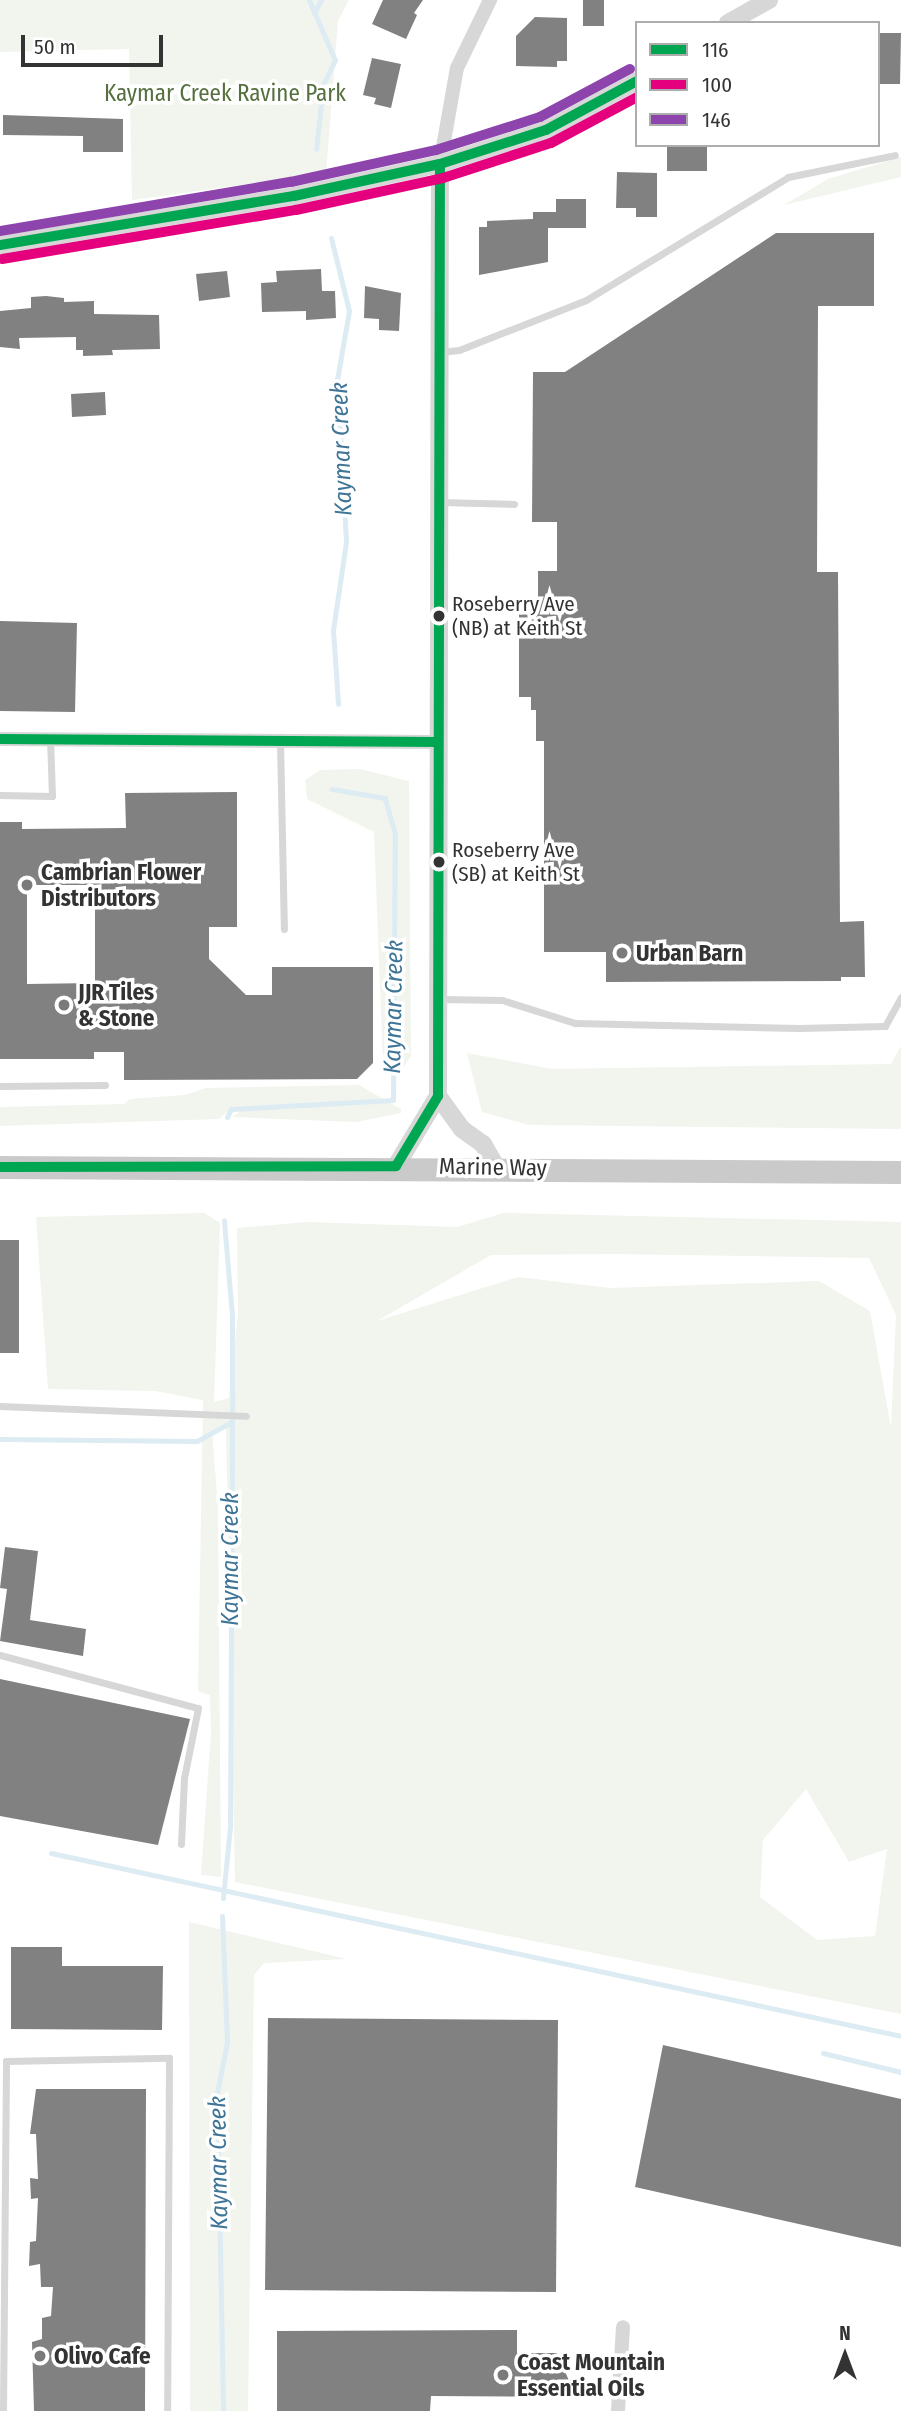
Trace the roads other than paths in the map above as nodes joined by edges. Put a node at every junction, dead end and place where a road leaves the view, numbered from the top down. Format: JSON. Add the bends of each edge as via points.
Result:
{"nodes":[{"id":1,"x":490,"y":0,"type":"edge"},
{"id":2,"x":769,"y":0,"type":"edge"},
{"id":3,"x":732,"y":21,"type":"edge"},
{"id":4,"x":635,"y":82,"type":"edge"},
{"id":5,"x":895,"y":155,"type":"dead end"},
{"id":6,"x":440,"y":164,"type":"junction"},
{"id":7,"x":0,"y":245,"type":"edge"},
{"id":8,"x":439,"y":352,"type":"junction"},
{"id":9,"x":439,"y":502,"type":"junction"},
{"id":10,"x":514,"y":505,"type":"dead end"},
{"id":11,"x":0,"y":738,"type":"edge"},
{"id":12,"x":50,"y":739,"type":"junction"},
{"id":13,"x":280,"y":742,"type":"junction"},
{"id":14,"x":438,"y":742,"type":"junction"},
{"id":15,"x":0,"y":796,"type":"edge"},
{"id":16,"x":284,"y":929,"type":"dead end"},
{"id":17,"x":901,"y":998,"type":"edge"},
{"id":18,"x":439,"y":999,"type":"junction"},
{"id":19,"x":106,"y":1085,"type":"dead end"},
{"id":20,"x":0,"y":1086,"type":"edge"},
{"id":21,"x":438,"y":1096,"type":"junction"},
{"id":22,"x":396,"y":1166,"type":"junction"},
{"id":23,"x":0,"y":1167,"type":"edge"},
{"id":24,"x":497,"y":1168,"type":"junction"},
{"id":25,"x":901,"y":1172,"type":"edge"},
{"id":26,"x":0,"y":1406,"type":"edge"},
{"id":27,"x":246,"y":1416,"type":"dead end"},
{"id":28,"x":0,"y":1655,"type":"edge"},
{"id":29,"x":181,"y":1844,"type":"dead end"},
{"id":30,"x":623,"y":2327,"type":"dead end"},
{"id":31,"x":3,"y":2411,"type":"edge"},
{"id":32,"x":167,"y":2411,"type":"edge"},
{"id":33,"x":618,"y":2411,"type":"edge"}],
"edges":[{"from":1,"to":6,"type":"street","via":[[457,68]]},
{"from":2,"to":3,"type":"street"},
{"from":4,"to":6,"type":"street","via":[[546,130]]},
{"from":5,"to":8,"type":"lane","via":[[788,177],[586,300],[458,350]]},
{"from":6,"to":7,"type":"street","via":[[294,196]]},
{"from":6,"to":8,"type":"street"},
{"from":8,"to":9,"type":"street"},
{"from":9,"to":10,"type":"lane"},
{"from":9,"to":14,"type":"street"},
{"from":11,"to":12,"type":"street"},
{"from":12,"to":13,"type":"street"},
{"from":12,"to":15,"type":"lane","via":[[52,796]]},
{"from":13,"to":14,"type":"street"},
{"from":13,"to":16,"type":"lane"},
{"from":14,"to":18,"type":"street"},
{"from":17,"to":18,"type":"lane","via":[[885,1026],[799,1028],[575,1023],[502,1000]]},
{"from":18,"to":21,"type":"street"},
{"from":19,"to":20,"type":"lane"},
{"from":21,"to":22,"type":"street"},
{"from":21,"to":24,"type":"street","via":[[462,1129],[483,1144]]},
{"from":22,"to":23,"type":"main road","name":"Marine Way"},
{"from":22,"to":24,"type":"main road","name":"Marine Way"},
{"from":24,"to":25,"type":"main road","name":"Marine Way"},
{"from":26,"to":27,"type":"lane"},
{"from":28,"to":29,"type":"lane","via":[[198,1708],[184,1779]]},
{"from":30,"to":33,"type":"street"},
{"from":31,"to":32,"type":"lane","via":[[6,2062],[169,2058]]}]}
